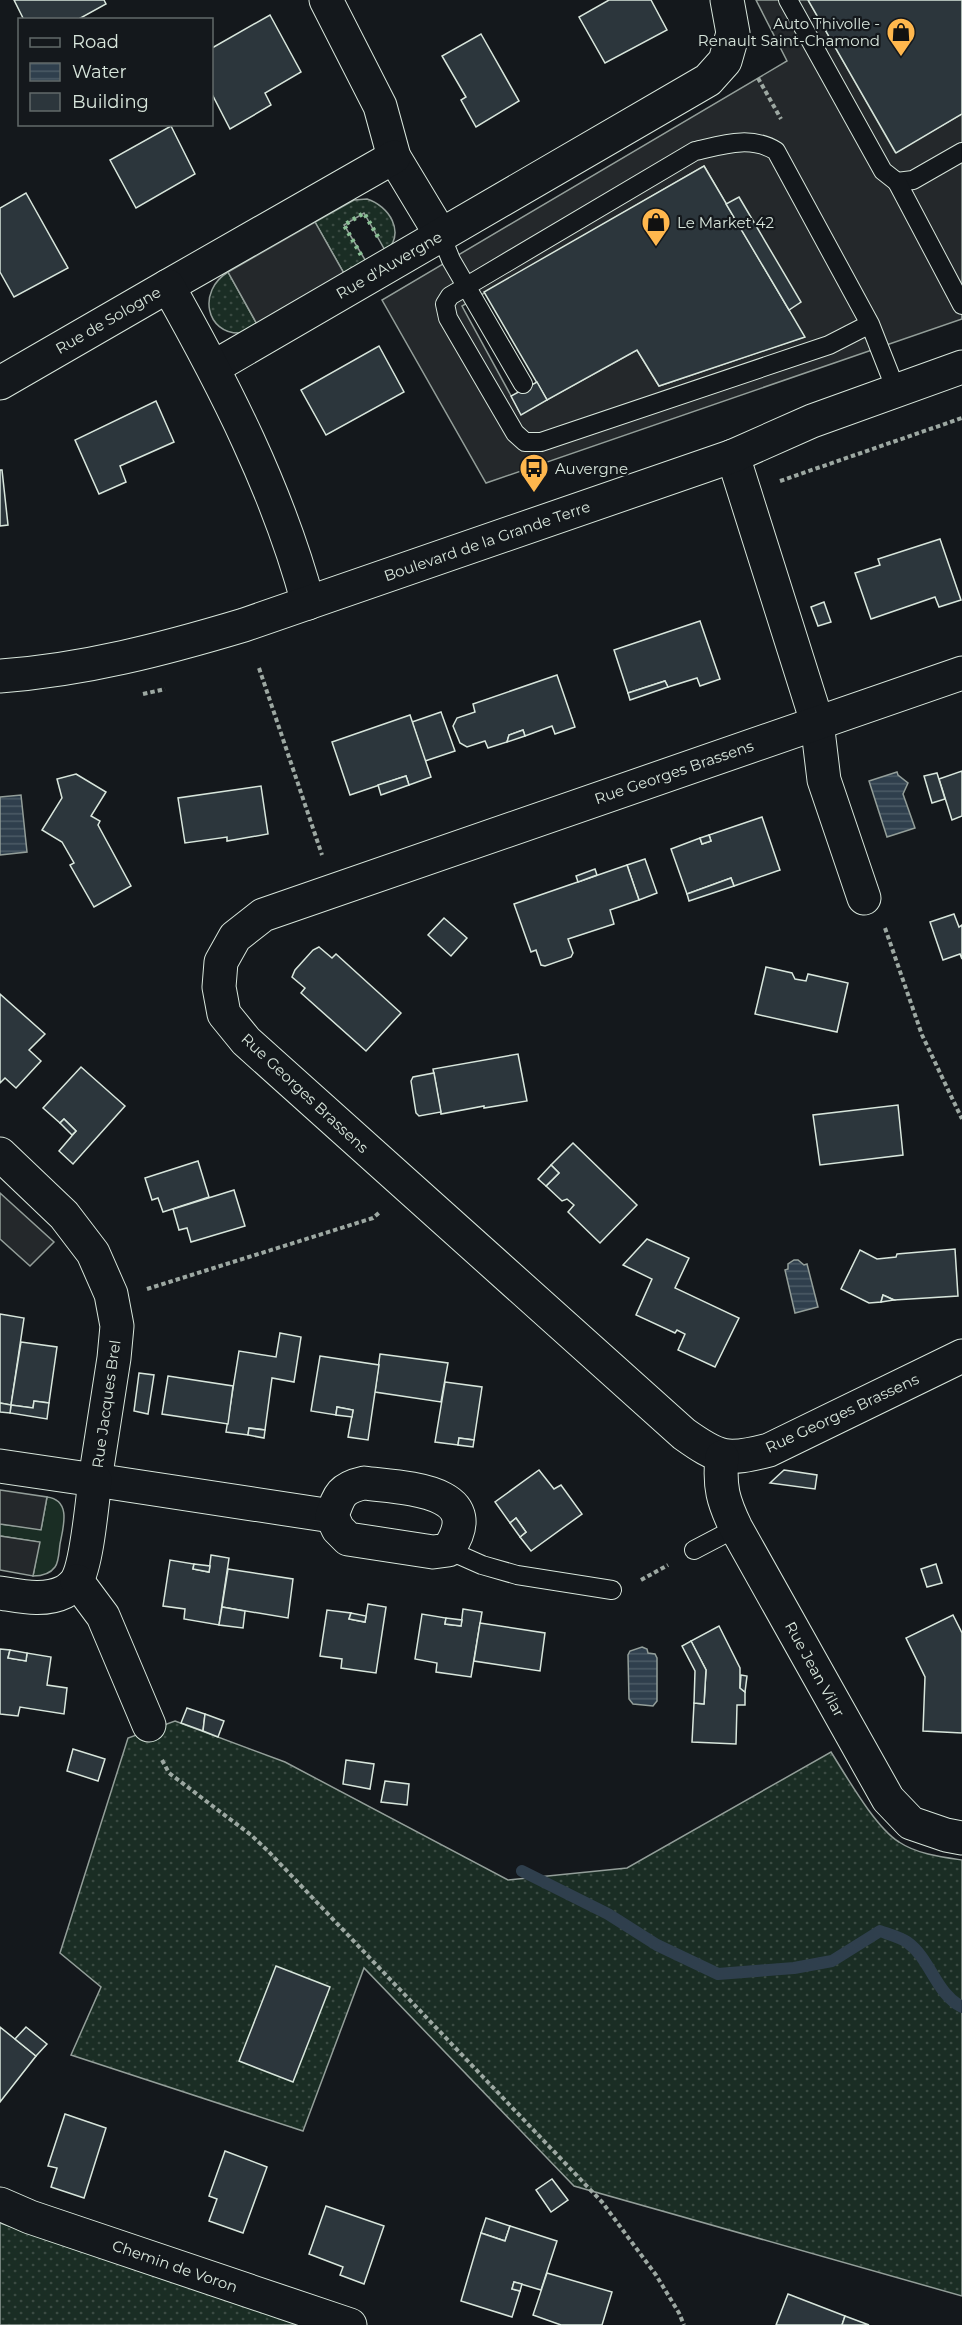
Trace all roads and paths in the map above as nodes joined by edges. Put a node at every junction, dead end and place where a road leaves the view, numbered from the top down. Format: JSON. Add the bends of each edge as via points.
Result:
{"nodes":[{"id":1,"x":326,"y":0,"type":"edge"},
{"id":2,"x":727,"y":0,"type":"edge"},
{"id":3,"x":788,"y":0,"type":"edge"},
{"id":4,"x":733,"y":33,"type":"junction"},
{"id":5,"x":776,"y":151,"type":"junction"},
{"id":6,"x":962,"y":152,"type":"edge"},
{"id":7,"x":394,"y":157,"type":"junction"},
{"id":8,"x":897,"y":182,"type":"junction"},
{"id":9,"x":441,"y":236,"type":"junction"},
{"id":10,"x":168,"y":286,"type":"junction"},
{"id":11,"x":466,"y":286,"type":"junction"},
{"id":12,"x":962,"y":305,"type":"edge"},
{"id":13,"x":870,"y":324,"type":"junction"},
{"id":14,"x":214,"y":367,"type":"junction"},
{"id":15,"x":962,"y":367,"type":"edge"},
{"id":16,"x":0,"y":383,"type":"edge"},
{"id":17,"x":523,"y":384,"type":"dead end"},
{"id":18,"x":896,"y":390,"type":"junction"},
{"id":19,"x":733,"y":456,"type":"junction"},
{"id":20,"x":308,"y":603,"type":"junction"},
{"id":21,"x":259,"y":668,"type":"dead end"},
{"id":22,"x":962,"y":673,"type":"edge"},
{"id":23,"x":0,"y":676,"type":"edge"},
{"id":24,"x":817,"y":723,"type":"junction"},
{"id":25,"x":334,"y":890,"type":"junction"},
{"id":26,"x":864,"y":898,"type":"joint"},
{"id":27,"x":962,"y":1119,"type":"edge"},
{"id":28,"x":0,"y":1154,"type":"edge"},
{"id":29,"x":407,"y":1186,"type":"junction"},
{"id":30,"x":111,"y":1294,"type":"junction"},
{"id":31,"x":962,"y":1356,"type":"edge"},
{"id":32,"x":722,"y":1457,"type":"junction"},
{"id":33,"x":0,"y":1466,"type":"edge"},
{"id":34,"x":95,"y":1480,"type":"junction"},
{"id":35,"x":332,"y":1516,"type":"junction"},
{"id":36,"x":735,"y":1528,"type":"junction"},
{"id":37,"x":448,"y":1550,"type":"junction"},
{"id":38,"x":694,"y":1550,"type":"joint"},
{"id":39,"x":77,"y":1581,"type":"junction"},
{"id":40,"x":612,"y":1590,"type":"joint"},
{"id":41,"x":0,"y":1593,"type":"edge"},
{"id":42,"x":149,"y":1725,"type":"joint"},
{"id":43,"x":962,"y":1838,"type":"edge"},
{"id":44,"x":0,"y":2204,"type":"edge"},
{"id":45,"x":350,"y":2325,"type":"edge"},
{"id":46,"x":684,"y":2325,"type":"edge"}],
"edges":[{"from":1,"to":7,"type":"street","via":[[380,106]]},
{"from":2,"to":4,"type":"street","name":"Rue d'Auvergne"},
{"from":3,"to":8,"type":"lane","via":[[883,171]]},
{"from":4,"to":5,"type":"path","via":[[782,120]]},
{"from":4,"to":9,"type":"street","name":"Rue d'Auvergne","via":[[725,61],[708,80]]},
{"from":5,"to":11,"type":"lane","via":[[766,144],[751,142],[694,151]]},
{"from":5,"to":13,"type":"lane"},
{"from":6,"to":8,"type":"lane","via":[[913,180]]},
{"from":7,"to":9,"type":"street"},
{"from":7,"to":10,"type":"street"},
{"from":8,"to":12,"type":"lane"},
{"from":9,"to":11,"type":"lane"},
{"from":9,"to":14,"type":"street","name":"Rue d'Auvergne"},
{"from":10,"to":14,"type":"street","name":"Rue de Sologne"},
{"from":10,"to":16,"type":"street","name":"Rue de Sologne"},
{"from":11,"to":13,"type":"lane","via":[[445,304],[448,318],[515,433],[525,442],[541,442],[829,345]]},
{"from":11,"to":17,"type":"lane"},
{"from":13,"to":18,"type":"lane"},
{"from":14,"to":20,"type":"street","via":[[279,509]]},
{"from":15,"to":18,"type":"street","name":"Boulevard de la Grande Terre"},
{"from":18,"to":19,"type":"street","name":"Boulevard de la Grande Terre"},
{"from":19,"to":20,"type":"street","name":"Boulevard de la Grande Terre"},
{"from":19,"to":24,"type":"street"},
{"from":20,"to":23,"type":"street","name":"Boulevard de la Grande Terre","via":[[183,643],[101,663]]},
{"from":21,"to":25,"type":"path"},
{"from":22,"to":24,"type":"street","name":"Rue Georges Brassens"},
{"from":24,"to":25,"type":"street","name":"Rue Georges Brassens"},
{"from":24,"to":26,"type":"street","via":[[824,780]]},
{"from":25,"to":29,"type":"street","name":"Rue Georges Brassens","via":[[263,915],[235,937],[221,962],[219,987],[224,1014],[246,1041]]},
{"from":26,"to":27,"type":"path","via":[[884,923],[922,1035]]},
{"from":28,"to":30,"type":"street","name":"Rue Jacques Brel","via":[[64,1215],[93,1253]]},
{"from":29,"to":30,"type":"path","via":[[373,1218],[138,1292]]},
{"from":29,"to":32,"type":"street","name":"Rue Georges Brassens","via":[[684,1434]]},
{"from":30,"to":34,"type":"street","name":"Rue Jacques Brel","via":[[117,1326]]},
{"from":31,"to":32,"type":"street","name":"Rue Georges Brassens","via":[[769,1450]]},
{"from":32,"to":36,"type":"street","name":"Rue Jean Vilar","via":[[724,1502]]},
{"from":33,"to":34,"type":"street","name":"Rue Jacques Brel"},
{"from":34,"to":35,"type":"street","name":"Rue Jacques Brel"},
{"from":34,"to":39,"type":"street","name":"Rue Jacques Brel"},
{"from":35,"to":37,"type":"street","via":[[348,1539],[433,1552]]},
{"from":35,"to":37,"type":"street","via":[[338,1497],[349,1486],[364,1483],[438,1495],[451,1502],[457,1513],[459,1527]]},
{"from":36,"to":38,"type":"lane"},
{"from":36,"to":43,"type":"street","name":"Rue Jean Vilar","via":[[888,1799],[911,1823]]},
{"from":37,"to":40,"type":"lane","via":[[517,1575]]},
{"from":38,"to":40,"type":"path","via":[[624,1589]]},
{"from":39,"to":41,"type":"street","via":[[64,1592],[49,1596],[31,1598]]},
{"from":39,"to":42,"type":"street","via":[[103,1616]]},
{"from":42,"to":46,"type":"path","via":[[159,1756],[170,1773],[268,1851],[602,2202],[656,2275]]},
{"from":44,"to":45,"type":"street","name":"Chemin de Voron"}]}
